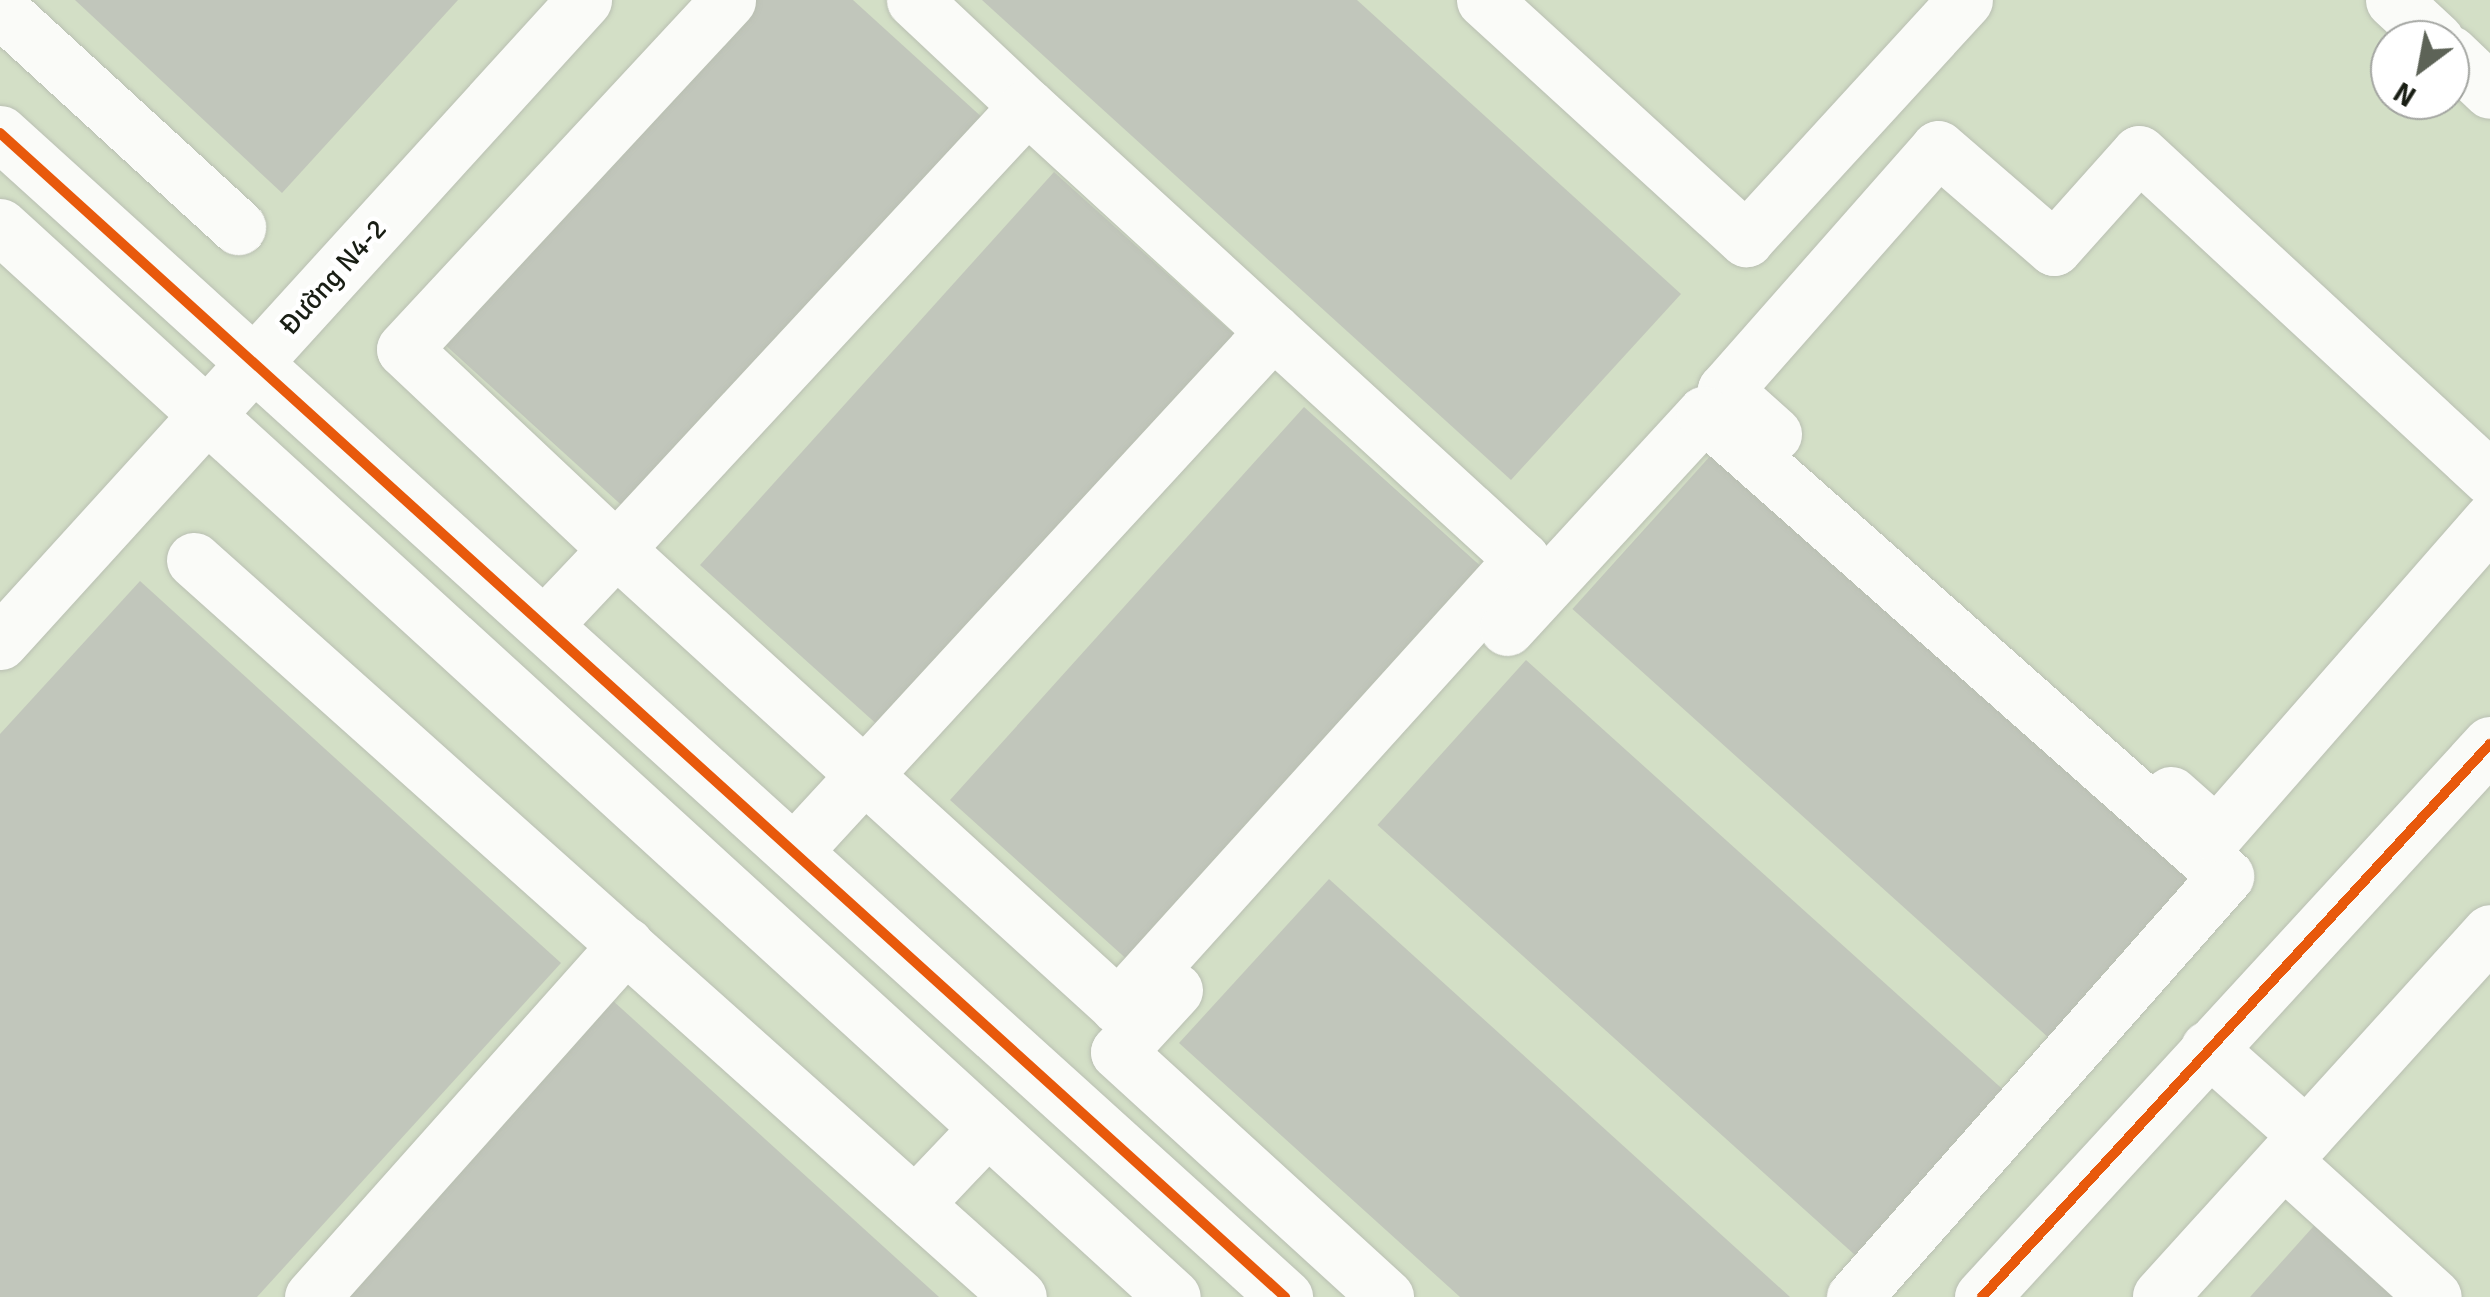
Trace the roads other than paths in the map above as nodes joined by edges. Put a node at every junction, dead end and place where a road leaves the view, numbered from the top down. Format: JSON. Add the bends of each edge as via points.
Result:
{"nodes":[{"id":1,"x":7,"y":0,"type":"edge"},
{"id":2,"x":584,"y":0,"type":"edge"},
{"id":3,"x":728,"y":0,"type":"edge"},
{"id":4,"x":914,"y":0,"type":"edge"},
{"id":5,"x":1484,"y":0,"type":"edge"},
{"id":6,"x":1964,"y":0,"type":"edge"},
{"id":7,"x":2393,"y":0,"type":"edge"},
{"id":8,"x":0,"y":9,"type":"edge"},
{"id":9,"x":2414,"y":20,"type":"edge"},
{"id":10,"x":2470,"y":72,"type":"edge"},
{"id":11,"x":2490,"y":91,"type":"edge"},
{"id":12,"x":1027,"y":106,"type":"junction"},
{"id":13,"x":0,"y":133,"type":"edge"},
{"id":14,"x":0,"y":226,"type":"edge"},
{"id":15,"x":238,"y":227,"type":"dead end"},
{"id":16,"x":1273,"y":332,"type":"junction"},
{"id":17,"x":256,"y":362,"type":"junction"},
{"id":18,"x":204,"y":419,"type":"junction"},
{"id":19,"x":2490,"y":478,"type":"edge"},
{"id":20,"x":2490,"y":520,"type":"edge"},
{"id":21,"x":616,"y":549,"type":"junction"},
{"id":22,"x":194,"y":560,"type":"dead end"},
{"id":23,"x":545,"y":624,"type":"junction"},
{"id":24,"x":0,"y":642,"type":"edge"},
{"id":25,"x":2490,"y":744,"type":"edge"},
{"id":26,"x":864,"y":775,"type":"junction"},
{"id":27,"x":794,"y":851,"type":"junction"},
{"id":28,"x":2490,"y":932,"type":"edge"},
{"id":29,"x":626,"y":945,"type":"junction"},
{"id":30,"x":2208,"y":1048,"type":"junction"},
{"id":31,"x":987,"y":1128,"type":"junction"},
{"id":32,"x":2295,"y":1148,"type":"junction"},
{"id":33,"x":915,"y":1204,"type":"junction"},
{"id":34,"x":1379,"y":1295,"type":"edge"},
{"id":35,"x":2160,"y":1296,"type":"edge"},
{"id":36,"x":312,"y":1297,"type":"edge"},
{"id":37,"x":1019,"y":1297,"type":"edge"},
{"id":38,"x":1173,"y":1297,"type":"edge"},
{"id":39,"x":1285,"y":1297,"type":"edge"},
{"id":40,"x":1854,"y":1297,"type":"edge"},
{"id":41,"x":1982,"y":1297,"type":"edge"},
{"id":42,"x":2434,"y":1297,"type":"edge"}],
"edges":[{"from":1,"to":8,"type":"street"},
{"from":2,"to":17,"type":"street","name":"Đường N4-2"},
{"from":3,"to":21,"type":"street","via":[[404,348]]},
{"from":4,"to":12,"type":"street"},
{"from":5,"to":6,"type":"street","via":[[1746,239]]},
{"from":7,"to":9,"type":"street"},
{"from":8,"to":15,"type":"street"},
{"from":10,"to":11,"type":"street"},
{"from":12,"to":16,"type":"street"},
{"from":12,"to":21,"type":"street"},
{"from":13,"to":17,"type":"street"},
{"from":14,"to":18,"type":"street"},
{"from":16,"to":26,"type":"street"},
{"from":16,"to":26,"type":"street","via":[[1522,559],[1118,1006]]},
{"from":17,"to":18,"type":"street","name":"Đường N4-2"},
{"from":17,"to":23,"type":"street"},
{"from":18,"to":24,"type":"street","name":"Đường N4-2"},
{"from":18,"to":31,"type":"street"},
{"from":19,"to":20,"type":"street","via":[[2139,153],[2054,248],[1938,148],[1725,390],[2216,834]]},
{"from":21,"to":23,"type":"street"},
{"from":21,"to":26,"type":"street"},
{"from":22,"to":29,"type":"street"},
{"from":23,"to":27,"type":"street"},
{"from":25,"to":30,"type":"street"},
{"from":26,"to":27,"type":"street"},
{"from":27,"to":39,"type":"street"},
{"from":28,"to":32,"type":"street"},
{"from":29,"to":33,"type":"street"},
{"from":29,"to":36,"type":"street"},
{"from":30,"to":32,"type":"street"},
{"from":30,"to":41,"type":"street"},
{"from":31,"to":33,"type":"street"},
{"from":31,"to":38,"type":"street"},
{"from":32,"to":35,"type":"street"},
{"from":32,"to":42,"type":"street"},
{"from":33,"to":37,"type":"street"},
{"from":34,"to":40,"type":"street","via":[[1118,1052],[1704,414],[2226,876]]}]}
